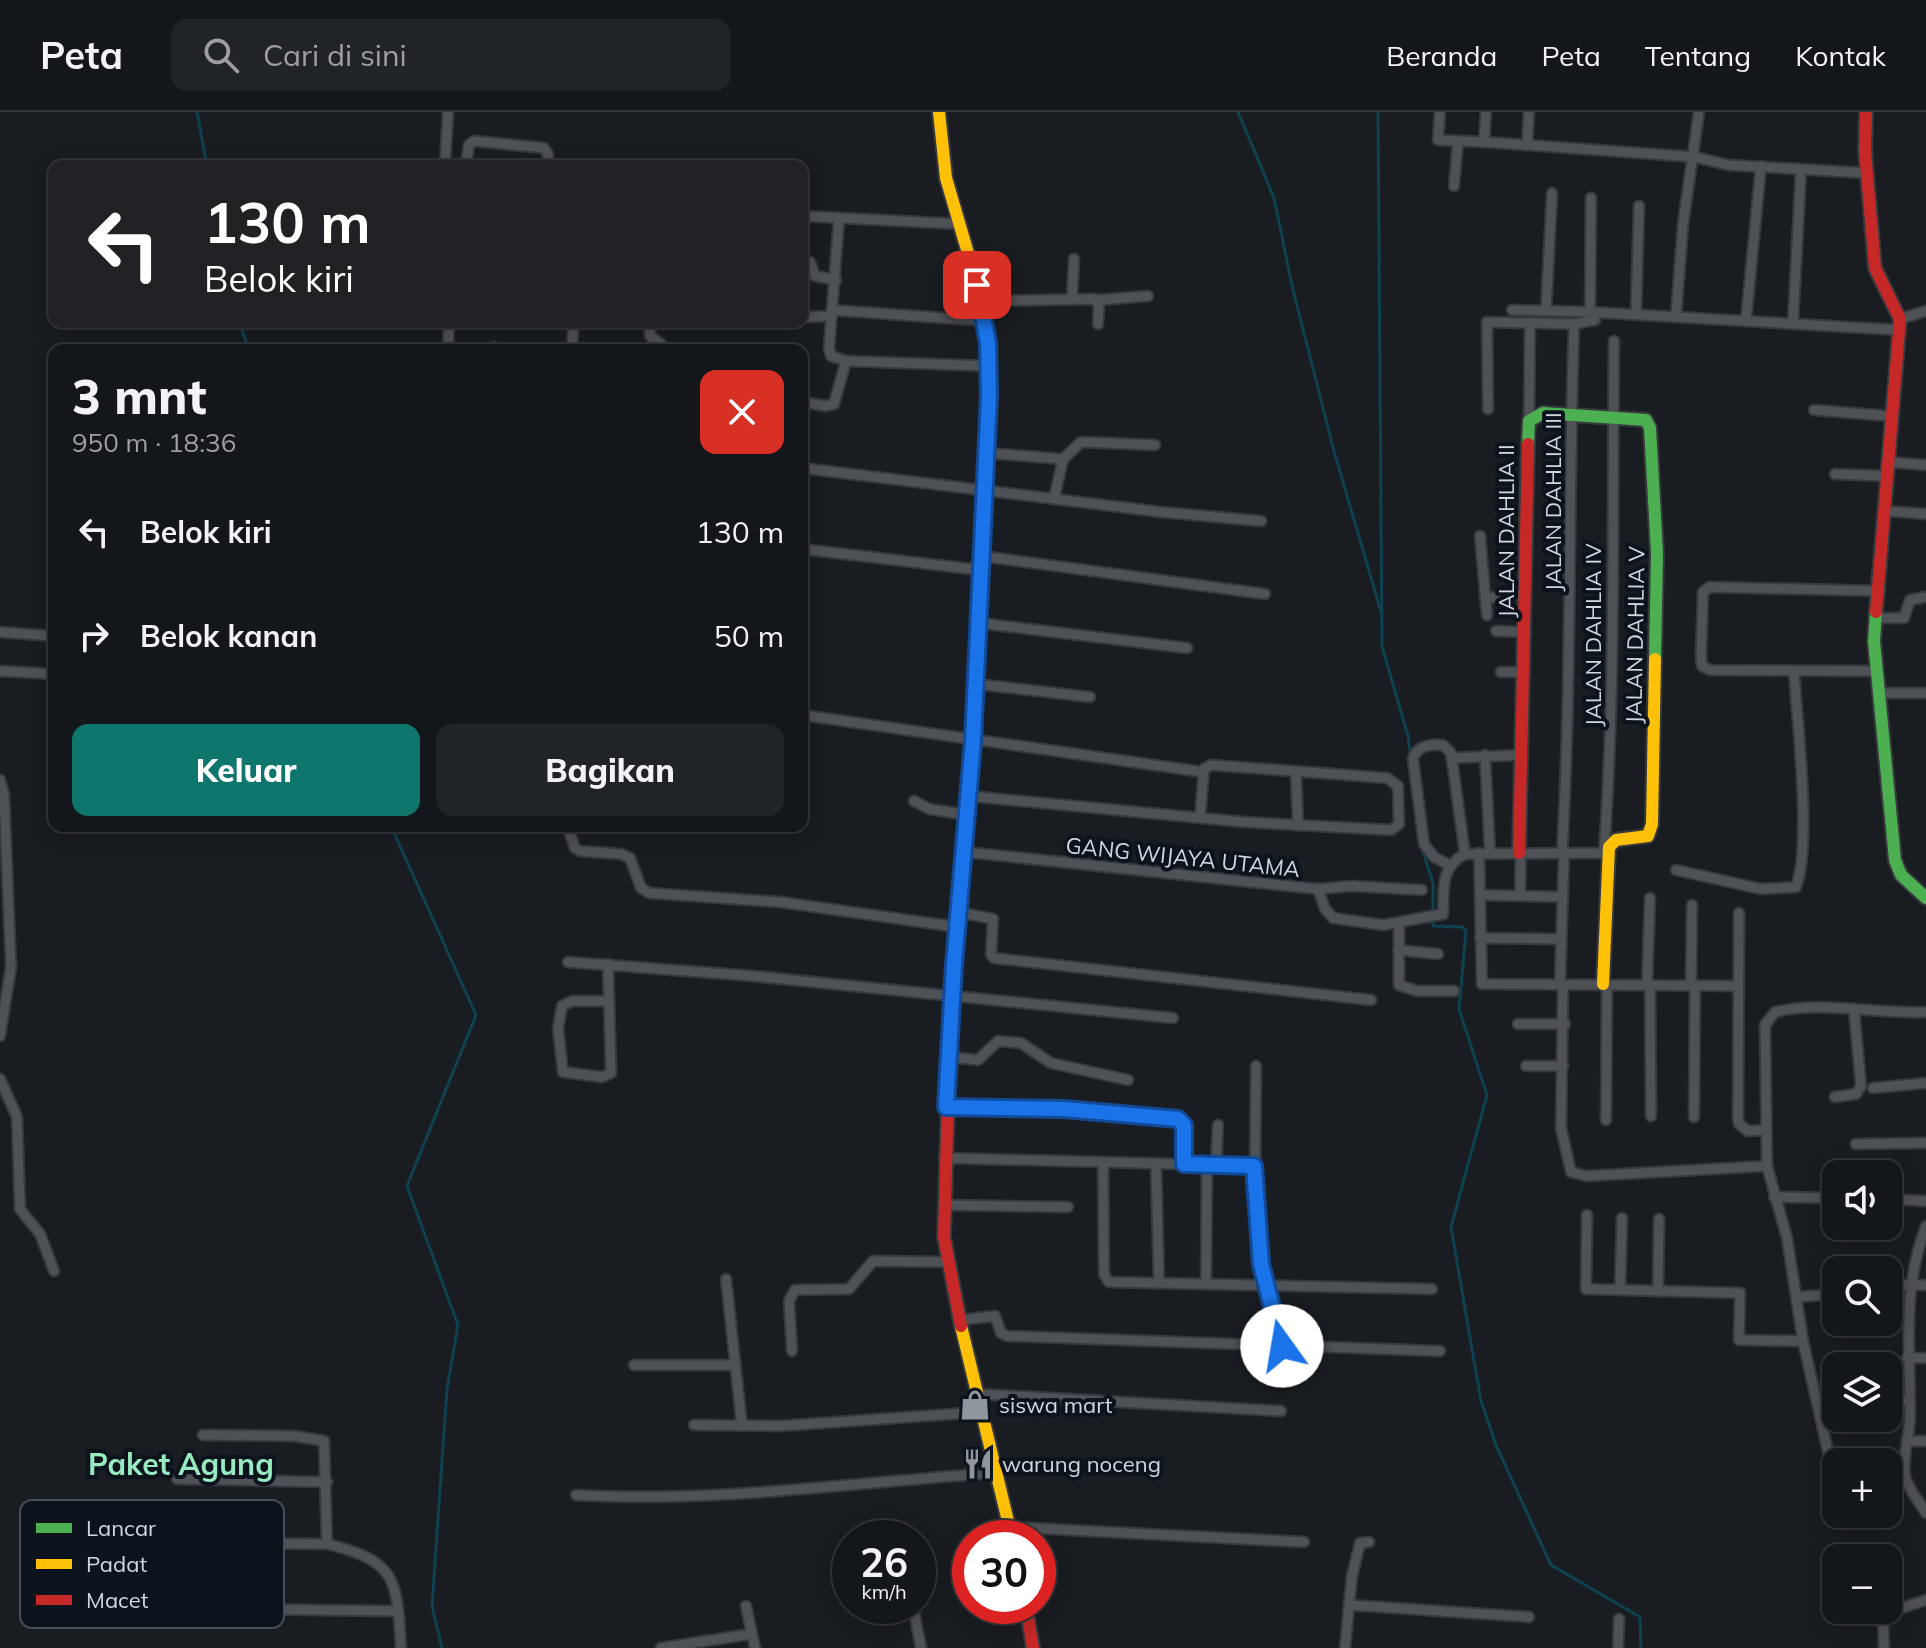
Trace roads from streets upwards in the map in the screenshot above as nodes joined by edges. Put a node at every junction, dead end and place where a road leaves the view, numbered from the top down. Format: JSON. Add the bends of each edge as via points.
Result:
{"nodes":[{"id":1,"x":448,"y":112,"type":"edge"},
{"id":2,"x":939,"y":112,"type":"edge"},
{"id":3,"x":1440,"y":112,"type":"edge"},
{"id":4,"x":1486,"y":112,"type":"edge"},
{"id":5,"x":1529,"y":112,"type":"edge"},
{"id":6,"x":1699,"y":112,"type":"edge"},
{"id":7,"x":1866,"y":112,"type":"edge"},
{"id":8,"x":1458,"y":141,"type":"junction"},
{"id":9,"x":1484,"y":142,"type":"junction"},
{"id":10,"x":1527,"y":145,"type":"junction"},
{"id":11,"x":1695,"y":157,"type":"junction"},
{"id":12,"x":445,"y":160,"type":"edge"},
{"id":13,"x":467,"y":160,"type":"edge"},
{"id":14,"x":548,"y":160,"type":"edge"},
{"id":15,"x":1761,"y":166,"type":"junction"},
{"id":16,"x":1801,"y":170,"type":"junction"},
{"id":17,"x":1867,"y":173,"type":"junction"},
{"id":18,"x":1454,"y":186,"type":"dead end"},
{"id":19,"x":1552,"y":193,"type":"dead end"},
{"id":20,"x":1591,"y":198,"type":"dead end"},
{"id":21,"x":1639,"y":206,"type":"dead end"},
{"id":22,"x":808,"y":216,"type":"edge"},
{"id":23,"x":839,"y":219,"type":"junction"},
{"id":24,"x":960,"y":224,"type":"junction"},
{"id":25,"x":1074,"y":259,"type":"dead end"},
{"id":26,"x":808,"y":261,"type":"edge"},
{"id":27,"x":836,"y":280,"type":"junction"},
{"id":28,"x":1148,"y":296,"type":"dead end"},
{"id":29,"x":1072,"y":299,"type":"junction"},
{"id":30,"x":1098,"y":300,"type":"junction"},
{"id":31,"x":982,"y":301,"type":"junction"},
{"id":32,"x":1512,"y":310,"type":"dead end"},
{"id":33,"x":1546,"y":311,"type":"junction"},
{"id":34,"x":1926,"y":311,"type":"edge"},
{"id":35,"x":832,"y":313,"type":"junction"},
{"id":36,"x":1636,"y":313,"type":"junction"},
{"id":37,"x":808,"y":316,"type":"edge"},
{"id":38,"x":1592,"y":316,"type":"junction"},
{"id":39,"x":1676,"y":317,"type":"junction"},
{"id":40,"x":1746,"y":320,"type":"junction"},
{"id":41,"x":986,"y":321,"type":"junction"},
{"id":42,"x":1793,"y":322,"type":"junction"},
{"id":43,"x":1530,"y":323,"type":"junction"},
{"id":44,"x":1098,"y":324,"type":"dead end"},
{"id":45,"x":1574,"y":324,"type":"junction"},
{"id":46,"x":1900,"y":324,"type":"junction"},
{"id":47,"x":650,"y":328,"type":"edge"},
{"id":48,"x":573,"y":332,"type":"dead end"},
{"id":49,"x":1614,"y":341,"type":"dead end"},
{"id":50,"x":572,"y":344,"type":"edge"},
{"id":51,"x":661,"y":344,"type":"edge"},
{"id":52,"x":846,"y":361,"type":"junction"},
{"id":53,"x":990,"y":366,"type":"junction"},
{"id":54,"x":808,"y":403,"type":"edge"},
{"id":55,"x":1488,"y":409,"type":"dead end"},
{"id":56,"x":1814,"y":410,"type":"dead end"},
{"id":57,"x":1571,"y":413,"type":"junction"},
{"id":58,"x":1613,"y":416,"type":"junction"},
{"id":59,"x":1890,"y":416,"type":"junction"},
{"id":60,"x":1529,"y":421,"type":"junction"},
{"id":61,"x":1155,"y":445,"type":"dead end"},
{"id":62,"x":987,"y":453,"type":"junction"},
{"id":63,"x":1063,"y":459,"type":"junction"},
{"id":64,"x":1888,"y":462,"type":"junction"},
{"id":65,"x":1926,"y":465,"type":"edge"},
{"id":66,"x":808,"y":469,"type":"edge"},
{"id":67,"x":1835,"y":474,"type":"dead end"},
{"id":68,"x":1887,"y":476,"type":"junction"},
{"id":69,"x":985,"y":488,"type":"junction"},
{"id":70,"x":1054,"y":499,"type":"junction"},
{"id":71,"x":1887,"y":511,"type":"junction"},
{"id":72,"x":1926,"y":514,"type":"edge"},
{"id":73,"x":1261,"y":521,"type":"dead end"},
{"id":74,"x":1480,"y":536,"type":"dead end"},
{"id":75,"x":808,"y":550,"type":"edge"},
{"id":76,"x":981,"y":556,"type":"junction"},
{"id":77,"x":980,"y":570,"type":"junction"},
{"id":78,"x":1880,"y":591,"type":"junction"},
{"id":79,"x":1265,"y":594,"type":"dead end"},
{"id":80,"x":1526,"y":594,"type":"junction"},
{"id":81,"x":1926,"y":597,"type":"edge"},
{"id":82,"x":1485,"y":598,"type":"junction"},
{"id":83,"x":1487,"y":615,"type":"dead end"},
{"id":84,"x":1878,"y":618,"type":"junction"},
{"id":85,"x":978,"y":623,"type":"junction"},
{"id":86,"x":1496,"y":631,"type":"dead end"},
{"id":87,"x":0,"y":632,"type":"edge"},
{"id":88,"x":1526,"y":632,"type":"junction"},
{"id":89,"x":48,"y":636,"type":"edge"},
{"id":90,"x":1187,"y":648,"type":"dead end"},
{"id":91,"x":0,"y":671,"type":"edge"},
{"id":92,"x":1877,"y":671,"type":"junction"},
{"id":93,"x":1501,"y":672,"type":"dead end"},
{"id":94,"x":1525,"y":672,"type":"junction"},
{"id":95,"x":1794,"y":672,"type":"junction"},
{"id":96,"x":48,"y":674,"type":"edge"},
{"id":97,"x":976,"y":684,"type":"junction"},
{"id":98,"x":1881,"y":693,"type":"junction"},
{"id":99,"x":1926,"y":693,"type":"edge"},
{"id":100,"x":1090,"y":697,"type":"dead end"},
{"id":101,"x":808,"y":716,"type":"edge"},
{"id":102,"x":973,"y":741,"type":"junction"},
{"id":103,"x":1485,"y":755,"type":"junction"},
{"id":104,"x":1521,"y":755,"type":"junction"},
{"id":105,"x":1452,"y":758,"type":"junction"},
{"id":106,"x":1203,"y":772,"type":"junction"},
{"id":107,"x":1296,"y":772,"type":"junction"},
{"id":108,"x":0,"y":780,"type":"edge"},
{"id":109,"x":968,"y":796,"type":"junction"},
{"id":110,"x":914,"y":801,"type":"dead end"},
{"id":111,"x":968,"y":815,"type":"junction"},
{"id":112,"x":1200,"y":818,"type":"junction"},
{"id":113,"x":1298,"y":826,"type":"junction"},
{"id":114,"x":569,"y":832,"type":"edge"},
{"id":115,"x":965,"y":852,"type":"junction"},
{"id":116,"x":1484,"y":853,"type":"junction"},
{"id":117,"x":1520,"y":853,"type":"junction"},
{"id":118,"x":1563,"y":853,"type":"junction"},
{"id":119,"x":1606,"y":853,"type":"junction"},
{"id":120,"x":1465,"y":854,"type":"junction"},
{"id":121,"x":1449,"y":865,"type":"junction"},
{"id":122,"x":1676,"y":870,"type":"dead end"},
{"id":123,"x":1318,"y":889,"type":"junction"},
{"id":124,"x":1422,"y":890,"type":"dead end"},
{"id":125,"x":1480,"y":895,"type":"junction"},
{"id":126,"x":1520,"y":896,"type":"junction"},
{"id":127,"x":1563,"y":897,"type":"junction"},
{"id":128,"x":1650,"y":898,"type":"dead end"},
{"id":129,"x":1926,"y":898,"type":"edge"},
{"id":130,"x":1692,"y":905,"type":"dead end"},
{"id":131,"x":958,"y":912,"type":"junction"},
{"id":132,"x":1739,"y":913,"type":"dead end"},
{"id":133,"x":1399,"y":923,"type":"junction"},
{"id":134,"x":957,"y":927,"type":"junction"},
{"id":135,"x":1480,"y":938,"type":"junction"},
{"id":136,"x":1561,"y":939,"type":"junction"},
{"id":137,"x":1398,"y":950,"type":"junction"},
{"id":138,"x":1438,"y":954,"type":"dead end"},
{"id":139,"x":568,"y":962,"type":"dead end"},
{"id":140,"x":608,"y":964,"type":"junction"},
{"id":141,"x":1562,"y":984,"type":"junction"},
{"id":142,"x":1605,"y":984,"type":"junction"},
{"id":143,"x":1648,"y":985,"type":"junction"},
{"id":144,"x":1693,"y":986,"type":"junction"},
{"id":145,"x":1737,"y":986,"type":"junction"},
{"id":146,"x":1454,"y":991,"type":"dead end"},
{"id":147,"x":951,"y":995,"type":"junction"},
{"id":148,"x":1371,"y":1000,"type":"dead end"},
{"id":149,"x":607,"y":1001,"type":"junction"},
{"id":150,"x":1854,"y":1009,"type":"junction"},
{"id":151,"x":1926,"y":1012,"type":"edge"},
{"id":152,"x":1173,"y":1018,"type":"dead end"},
{"id":153,"x":1518,"y":1024,"type":"dead end"},
{"id":154,"x":1565,"y":1024,"type":"junction"},
{"id":155,"x":0,"y":1036,"type":"edge"},
{"id":156,"x":950,"y":1057,"type":"junction"},
{"id":157,"x":1256,"y":1066,"type":"dead end"},
{"id":158,"x":1526,"y":1066,"type":"dead end"},
{"id":159,"x":1563,"y":1066,"type":"junction"},
{"id":160,"x":0,"y":1079,"type":"edge"},
{"id":161,"x":1128,"y":1080,"type":"dead end"},
{"id":162,"x":1926,"y":1083,"type":"edge"},
{"id":163,"x":1873,"y":1088,"type":"dead end"},
{"id":164,"x":1835,"y":1097,"type":"dead end"},
{"id":165,"x":946,"y":1107,"type":"junction"},
{"id":166,"x":1651,"y":1116,"type":"dead end"},
{"id":167,"x":1694,"y":1117,"type":"dead end"},
{"id":168,"x":1606,"y":1120,"type":"dead end"},
{"id":169,"x":1218,"y":1125,"type":"dead end"},
{"id":170,"x":1764,"y":1130,"type":"junction"},
{"id":171,"x":1926,"y":1143,"type":"edge"},
{"id":172,"x":1856,"y":1144,"type":"dead end"},
{"id":173,"x":944,"y":1158,"type":"junction"},
{"id":174,"x":1103,"y":1164,"type":"junction"},
{"id":175,"x":1156,"y":1164,"type":"junction"},
{"id":176,"x":1184,"y":1164,"type":"junction"},
{"id":177,"x":1212,"y":1166,"type":"junction"},
{"id":178,"x":1254,"y":1166,"type":"junction"},
{"id":179,"x":1767,"y":1166,"type":"junction"},
{"id":180,"x":1774,"y":1197,"type":"junction"},
{"id":181,"x":1822,"y":1198,"type":"edge"},
{"id":182,"x":1902,"y":1200,"type":"edge"},
{"id":183,"x":1926,"y":1201,"type":"edge"},
{"id":184,"x":944,"y":1205,"type":"junction"},
{"id":185,"x":1068,"y":1207,"type":"dead end"},
{"id":186,"x":1587,"y":1215,"type":"dead end"},
{"id":187,"x":1622,"y":1218,"type":"dead end"},
{"id":188,"x":1659,"y":1219,"type":"dead end"},
{"id":189,"x":1926,"y":1226,"type":"edge"},
{"id":190,"x":947,"y":1262,"type":"junction"},
{"id":191,"x":54,"y":1271,"type":"dead end"},
{"id":192,"x":726,"y":1279,"type":"dead end"},
{"id":193,"x":1159,"y":1282,"type":"junction"},
{"id":194,"x":1206,"y":1282,"type":"junction"},
{"id":195,"x":1264,"y":1283,"type":"junction"},
{"id":196,"x":1902,"y":1284,"type":"edge"},
{"id":197,"x":1910,"y":1284,"type":"junction"},
{"id":198,"x":1926,"y":1285,"type":"edge"},
{"id":199,"x":1432,"y":1289,"type":"dead end"},
{"id":200,"x":1620,"y":1290,"type":"junction"},
{"id":201,"x":1658,"y":1291,"type":"junction"},
{"id":202,"x":1822,"y":1295,"type":"edge"},
{"id":203,"x":1797,"y":1297,"type":"junction"},
{"id":204,"x":960,"y":1320,"type":"junction"},
{"id":205,"x":1803,"y":1341,"type":"junction"},
{"id":206,"x":1282,"y":1346,"type":"junction"},
{"id":207,"x":792,"y":1351,"type":"dead end"},
{"id":208,"x":1440,"y":1351,"type":"dead end"},
{"id":209,"x":1907,"y":1358,"type":"junction"},
{"id":210,"x":1926,"y":1358,"type":"edge"},
{"id":211,"x":634,"y":1365,"type":"dead end"},
{"id":212,"x":734,"y":1365,"type":"junction"},
{"id":213,"x":978,"y":1394,"type":"junction"},
{"id":214,"x":1909,"y":1400,"type":"junction"},
{"id":215,"x":1902,"y":1401,"type":"edge"},
{"id":216,"x":1281,"y":1411,"type":"dead end"},
{"id":217,"x":982,"y":1412,"type":"junction"},
{"id":218,"x":1820,"y":1415,"type":"joint"},
{"id":219,"x":694,"y":1425,"type":"dead end"},
{"id":220,"x":742,"y":1426,"type":"junction"},
{"id":221,"x":203,"y":1435,"type":"dead end"},
{"id":222,"x":1907,"y":1441,"type":"junction"},
{"id":223,"x":1926,"y":1441,"type":"edge"},
{"id":224,"x":1827,"y":1448,"type":"edge"},
{"id":225,"x":996,"y":1473,"type":"junction"},
{"id":226,"x":177,"y":1479,"type":"dead end"},
{"id":227,"x":327,"y":1482,"type":"junction"},
{"id":228,"x":576,"y":1495,"type":"dead end"},
{"id":229,"x":1926,"y":1513,"type":"edge"},
{"id":230,"x":1007,"y":1520,"type":"edge"},
{"id":231,"x":1056,"y":1534,"type":"edge"},
{"id":232,"x":1304,"y":1542,"type":"dead end"},
{"id":233,"x":1369,"y":1542,"type":"dead end"},
{"id":234,"x":284,"y":1544,"type":"edge"},
{"id":235,"x":327,"y":1544,"type":"junction"},
{"id":236,"x":1926,"y":1600,"type":"edge"},
{"id":237,"x":1349,"y":1605,"type":"junction"},
{"id":238,"x":746,"y":1606,"type":"dead end"},
{"id":239,"x":284,"y":1610,"type":"edge"},
{"id":240,"x":397,"y":1611,"type":"junction"},
{"id":241,"x":1529,"y":1617,"type":"dead end"},
{"id":242,"x":1619,"y":1619,"type":"dead end"},
{"id":243,"x":916,"y":1624,"type":"edge"},
{"id":244,"x":1029,"y":1624,"type":"edge"},
{"id":245,"x":751,"y":1634,"type":"junction"},
{"id":246,"x":401,"y":1648,"type":"edge"},
{"id":247,"x":661,"y":1648,"type":"edge"},
{"id":248,"x":755,"y":1648,"type":"edge"},
{"id":249,"x":921,"y":1648,"type":"edge"},
{"id":250,"x":1033,"y":1648,"type":"edge"},
{"id":251,"x":1345,"y":1648,"type":"edge"},
{"id":252,"x":1618,"y":1648,"type":"edge"},
{"id":253,"x":1884,"y":1648,"type":"edge"}],
"edges":[{"from":1,"to":12,"type":"street"},
{"from":2,"to":24,"type":"street","via":[[946,178]]},
{"from":3,"to":8,"type":"street","via":[[1438,140]]},
{"from":4,"to":9,"type":"street"},
{"from":5,"to":10,"type":"street"},
{"from":6,"to":11,"type":"street"},
{"from":7,"to":17,"type":"street"},
{"from":8,"to":9,"type":"street"},
{"from":8,"to":18,"type":"street"},
{"from":9,"to":10,"type":"street"},
{"from":10,"to":11,"type":"street"},
{"from":11,"to":15,"type":"street"},
{"from":11,"to":39,"type":"street","via":[[1683,224]]},
{"from":13,"to":14,"type":"street","via":[[469,145],[478,141],[544,148]]},
{"from":15,"to":16,"type":"street"},
{"from":15,"to":40,"type":"street"},
{"from":16,"to":17,"type":"street"},
{"from":16,"to":42,"type":"street"},
{"from":17,"to":46,"type":"street","via":[[1875,268]]},
{"from":19,"to":33,"type":"street"},
{"from":20,"to":38,"type":"street"},
{"from":21,"to":36,"type":"street"},
{"from":22,"to":23,"type":"street"},
{"from":23,"to":24,"type":"street"},
{"from":23,"to":27,"type":"street"},
{"from":24,"to":31,"type":"street"},
{"from":25,"to":29,"type":"street"},
{"from":26,"to":27,"type":"street","via":[[815,276]]},
{"from":27,"to":35,"type":"street"},
{"from":28,"to":30,"type":"street"},
{"from":29,"to":30,"type":"street"},
{"from":29,"to":31,"type":"street"},
{"from":30,"to":44,"type":"street"},
{"from":31,"to":41,"type":"street"},
{"from":32,"to":33,"type":"street"},
{"from":33,"to":38,"type":"street"},
{"from":34,"to":46,"type":"street"},
{"from":35,"to":37,"type":"street"},
{"from":35,"to":41,"type":"street"},
{"from":35,"to":52,"type":"street","via":[[831,356]]},
{"from":36,"to":38,"type":"street"},
{"from":36,"to":39,"type":"street"},
{"from":38,"to":45,"type":"street"},
{"from":39,"to":40,"type":"street"},
{"from":40,"to":42,"type":"street"},
{"from":41,"to":53,"type":"street"},
{"from":42,"to":46,"type":"street"},
{"from":43,"to":45,"type":"street"},
{"from":43,"to":55,"type":"street","via":[[1487,322]]},
{"from":43,"to":60,"type":"street"},
{"from":45,"to":57,"type":"street","name":"JALAN DAHLIA III"},
{"from":46,"to":59,"type":"street"},
{"from":47,"to":51,"type":"street","via":[[651,337]]},
{"from":48,"to":50,"type":"street"},
{"from":49,"to":58,"type":"street","name":"JALAN DAHLIA IV"},
{"from":52,"to":53,"type":"street"},
{"from":52,"to":54,"type":"street","via":[[834,404]]},
{"from":53,"to":62,"type":"street"},
{"from":56,"to":59,"type":"street"},
{"from":57,"to":58,"type":"street","name":"JALAN DAHLIA II"},
{"from":57,"to":60,"type":"street","name":"JALAN DAHLIA II","via":[[1543,413]]},
{"from":57,"to":118,"type":"street","name":"JALAN DAHLIA III","via":[[1571,638]]},
{"from":58,"to":119,"type":"street","name":"JALAN DAHLIA IV","via":[[1614,656]]},
{"from":58,"to":119,"type":"street","name":"JALAN DAHLIA V","via":[[1638,417],[1650,428],[1657,632],[1650,831],[1642,839],[1616,840]]},
{"from":59,"to":64,"type":"street"},
{"from":60,"to":80,"type":"street","name":"JALAN DAHLIA II"},
{"from":61,"to":63,"type":"street","via":[[1081,442]]},
{"from":62,"to":63,"type":"street"},
{"from":62,"to":69,"type":"street"},
{"from":63,"to":70,"type":"street"},
{"from":64,"to":65,"type":"street"},
{"from":64,"to":68,"type":"street"},
{"from":66,"to":69,"type":"street"},
{"from":67,"to":68,"type":"street"},
{"from":68,"to":71,"type":"street"},
{"from":69,"to":70,"type":"street"},
{"from":69,"to":76,"type":"street"},
{"from":70,"to":73,"type":"street"},
{"from":71,"to":72,"type":"street"},
{"from":71,"to":78,"type":"street"},
{"from":74,"to":82,"type":"street"},
{"from":75,"to":77,"type":"street"},
{"from":76,"to":77,"type":"street"},
{"from":76,"to":79,"type":"street"},
{"from":77,"to":85,"type":"street"},
{"from":78,"to":84,"type":"street"},
{"from":78,"to":95,"type":"street","via":[[1705,589],[1702,666]]},
{"from":80,"to":82,"type":"street"},
{"from":80,"to":88,"type":"street","name":"JALAN DAHLIA II"},
{"from":81,"to":84,"type":"street","via":[[1910,600],[1904,618]]},
{"from":82,"to":83,"type":"street"},
{"from":84,"to":92,"type":"street"},
{"from":85,"to":90,"type":"street"},
{"from":85,"to":97,"type":"street"},
{"from":86,"to":88,"type":"street","name":"JALAN DAHLIA II"},
{"from":87,"to":89,"type":"street"},
{"from":88,"to":94,"type":"street","name":"JALAN DAHLIA II"},
{"from":91,"to":96,"type":"street"},
{"from":92,"to":95,"type":"street"},
{"from":92,"to":98,"type":"street"},
{"from":93,"to":94,"type":"street"},
{"from":94,"to":104,"type":"street","name":"JALAN DAHLIA II"},
{"from":95,"to":122,"type":"street","via":[[1801,832],[1796,887],[1761,889]]},
{"from":97,"to":100,"type":"street"},
{"from":97,"to":102,"type":"street"},
{"from":98,"to":99,"type":"street"},
{"from":98,"to":129,"type":"street","via":[[1897,870]]},
{"from":101,"to":102,"type":"street"},
{"from":102,"to":106,"type":"street"},
{"from":102,"to":109,"type":"street"},
{"from":103,"to":104,"type":"street"},
{"from":103,"to":105,"type":"street"},
{"from":103,"to":116,"type":"street"},
{"from":104,"to":117,"type":"street","name":"JALAN DAHLIA II"},
{"from":105,"to":120,"type":"street"},
{"from":105,"to":121,"type":"street","via":[[1446,747],[1435,745],[1418,750],[1413,759],[1424,844]]},
{"from":106,"to":107,"type":"street","via":[[1211,765]]},
{"from":106,"to":112,"type":"street"},
{"from":107,"to":113,"type":"street"},
{"from":107,"to":113,"type":"street","via":[[1393,779],[1398,786],[1396,829]]},
{"from":108,"to":155,"type":"street","via":[[11,967]]},
{"from":109,"to":111,"type":"street"},
{"from":109,"to":112,"type":"street"},
{"from":110,"to":111,"type":"street"},
{"from":111,"to":115,"type":"street"},
{"from":112,"to":113,"type":"street"},
{"from":114,"to":134,"type":"street","via":[[580,851],[630,858],[641,888],[649,893],[780,902]]},
{"from":115,"to":123,"type":"street","name":"GANG WIJAYA UTAMA"},
{"from":115,"to":131,"type":"street"},
{"from":116,"to":117,"type":"street"},
{"from":116,"to":120,"type":"street"},
{"from":116,"to":125,"type":"street"},
{"from":117,"to":118,"type":"street"},
{"from":117,"to":126,"type":"street"},
{"from":118,"to":119,"type":"street"},
{"from":118,"to":127,"type":"street","name":"JALAN DAHLIA III"},
{"from":119,"to":142,"type":"street"},
{"from":120,"to":121,"type":"street"},
{"from":121,"to":133,"type":"street","name":"GANG WIJAYA UTAMA","via":[[1443,914]]},
{"from":123,"to":124,"type":"street"},
{"from":123,"to":133,"type":"street","name":"GANG WIJAYA UTAMA","via":[[1325,909],[1339,921]]},
{"from":125,"to":126,"type":"street"},
{"from":125,"to":135,"type":"street"},
{"from":126,"to":127,"type":"street"},
{"from":127,"to":136,"type":"street","name":"JALAN DAHLIA III"},
{"from":128,"to":143,"type":"street"},
{"from":130,"to":144,"type":"street"},
{"from":131,"to":134,"type":"street"},
{"from":131,"to":148,"type":"street","via":[[993,919],[994,958]]},
{"from":132,"to":145,"type":"street"},
{"from":133,"to":137,"type":"street"},
{"from":134,"to":147,"type":"street"},
{"from":135,"to":136,"type":"street"},
{"from":135,"to":141,"type":"street","via":[[1482,984]]},
{"from":136,"to":141,"type":"street","name":"JALAN DAHLIA III"},
{"from":137,"to":138,"type":"street"},
{"from":137,"to":146,"type":"street","via":[[1399,985]]},
{"from":139,"to":140,"type":"street"},
{"from":140,"to":147,"type":"street"},
{"from":140,"to":149,"type":"street"},
{"from":141,"to":142,"type":"street"},
{"from":141,"to":154,"type":"street","name":"JALAN DAHLIA III"},
{"from":142,"to":143,"type":"street"},
{"from":142,"to":168,"type":"street"},
{"from":143,"to":144,"type":"street"},
{"from":143,"to":166,"type":"street"},
{"from":144,"to":145,"type":"street"},
{"from":144,"to":167,"type":"street"},
{"from":145,"to":170,"type":"street","via":[[1739,1124],[1748,1131]]},
{"from":147,"to":152,"type":"street"},
{"from":147,"to":156,"type":"street"},
{"from":149,"to":149,"type":"street","via":[[611,1073],[602,1077],[563,1072],[558,1028],[562,1006]]},
{"from":150,"to":151,"type":"street"},
{"from":150,"to":164,"type":"street","via":[[1861,1086],[1856,1094]]},
{"from":150,"to":170,"type":"street","via":[[1809,1007],[1770,1015],[1764,1034]]},
{"from":153,"to":154,"type":"street"},
{"from":154,"to":159,"type":"street","name":"JALAN DAHLIA III"},
{"from":156,"to":161,"type":"street","via":[[978,1060],[998,1041],[1014,1041],[1051,1063]]},
{"from":156,"to":165,"type":"street"},
{"from":157,"to":178,"type":"street"},
{"from":158,"to":159,"type":"street"},
{"from":159,"to":179,"type":"street","name":"JALAN DAHLIA III","via":[[1561,1128],[1571,1172],[1586,1176]]},
{"from":160,"to":191,"type":"street","via":[[17,1117],[20,1209],[40,1234]]},
{"from":162,"to":163,"type":"street"},
{"from":165,"to":173,"type":"street"},
{"from":165,"to":176,"type":"street","via":[[1064,1109],[1178,1119],[1184,1125]]},
{"from":169,"to":177,"type":"street"},
{"from":170,"to":179,"type":"street"},
{"from":171,"to":172,"type":"street"},
{"from":173,"to":174,"type":"street"},
{"from":173,"to":184,"type":"street"},
{"from":174,"to":175,"type":"street"},
{"from":174,"to":193,"type":"street","via":[[1104,1277],[1112,1282]]},
{"from":175,"to":176,"type":"street"},
{"from":175,"to":193,"type":"street"},
{"from":176,"to":177,"type":"street"},
{"from":177,"to":178,"type":"street"},
{"from":177,"to":194,"type":"street"},
{"from":178,"to":195,"type":"street"},
{"from":179,"to":180,"type":"street"},
{"from":180,"to":181,"type":"street"},
{"from":180,"to":203,"type":"street"},
{"from":182,"to":183,"type":"street"},
{"from":184,"to":185,"type":"street"},
{"from":184,"to":190,"type":"street"},
{"from":186,"to":200,"type":"street","via":[[1586,1289]]},
{"from":187,"to":200,"type":"street"},
{"from":188,"to":201,"type":"street"},
{"from":189,"to":197,"type":"street"},
{"from":190,"to":204,"type":"street"},
{"from":190,"to":207,"type":"street","via":[[873,1261],[849,1289],[795,1290],[789,1301]]},
{"from":192,"to":212,"type":"street"},
{"from":193,"to":194,"type":"street"},
{"from":194,"to":195,"type":"street"},
{"from":195,"to":199,"type":"street"},
{"from":195,"to":206,"type":"street"},
{"from":196,"to":197,"type":"street"},
{"from":197,"to":198,"type":"street"},
{"from":197,"to":209,"type":"street"},
{"from":200,"to":201,"type":"street"},
{"from":201,"to":205,"type":"street","via":[[1740,1293],[1739,1340]]},
{"from":202,"to":203,"type":"street"},
{"from":203,"to":205,"type":"street"},
{"from":204,"to":206,"type":"street","via":[[995,1316],[1007,1336]]},
{"from":204,"to":213,"type":"street"},
{"from":205,"to":218,"type":"street"},
{"from":206,"to":208,"type":"street"},
{"from":209,"to":210,"type":"street"},
{"from":209,"to":214,"type":"street"},
{"from":211,"to":212,"type":"street"},
{"from":212,"to":220,"type":"street"},
{"from":213,"to":216,"type":"street"},
{"from":213,"to":217,"type":"street"},
{"from":214,"to":215,"type":"street"},
{"from":214,"to":222,"type":"street"},
{"from":217,"to":220,"type":"street"},
{"from":217,"to":225,"type":"street"},
{"from":218,"to":224,"type":"street"},
{"from":219,"to":220,"type":"street"},
{"from":221,"to":227,"type":"street","via":[[320,1438],[326,1446]]},
{"from":222,"to":223,"type":"street"},
{"from":222,"to":229,"type":"street","via":[[1906,1480]]},
{"from":225,"to":228,"type":"street","via":[[751,1494]]},
{"from":225,"to":230,"type":"street"},
{"from":226,"to":227,"type":"street"},
{"from":227,"to":235,"type":"street"},
{"from":231,"to":232,"type":"street"},
{"from":233,"to":237,"type":"street","via":[[1357,1548]]},
{"from":234,"to":235,"type":"street"},
{"from":235,"to":240,"type":"street","via":[[380,1563]]},
{"from":236,"to":253,"type":"street","via":[[1883,1614]]},
{"from":237,"to":241,"type":"street"},
{"from":237,"to":251,"type":"street"},
{"from":238,"to":245,"type":"street"},
{"from":239,"to":240,"type":"street"},
{"from":240,"to":246,"type":"street"},
{"from":242,"to":252,"type":"street"},
{"from":243,"to":249,"type":"street"},
{"from":244,"to":250,"type":"street"},
{"from":245,"to":247,"type":"street"},
{"from":245,"to":248,"type":"street"}]}
